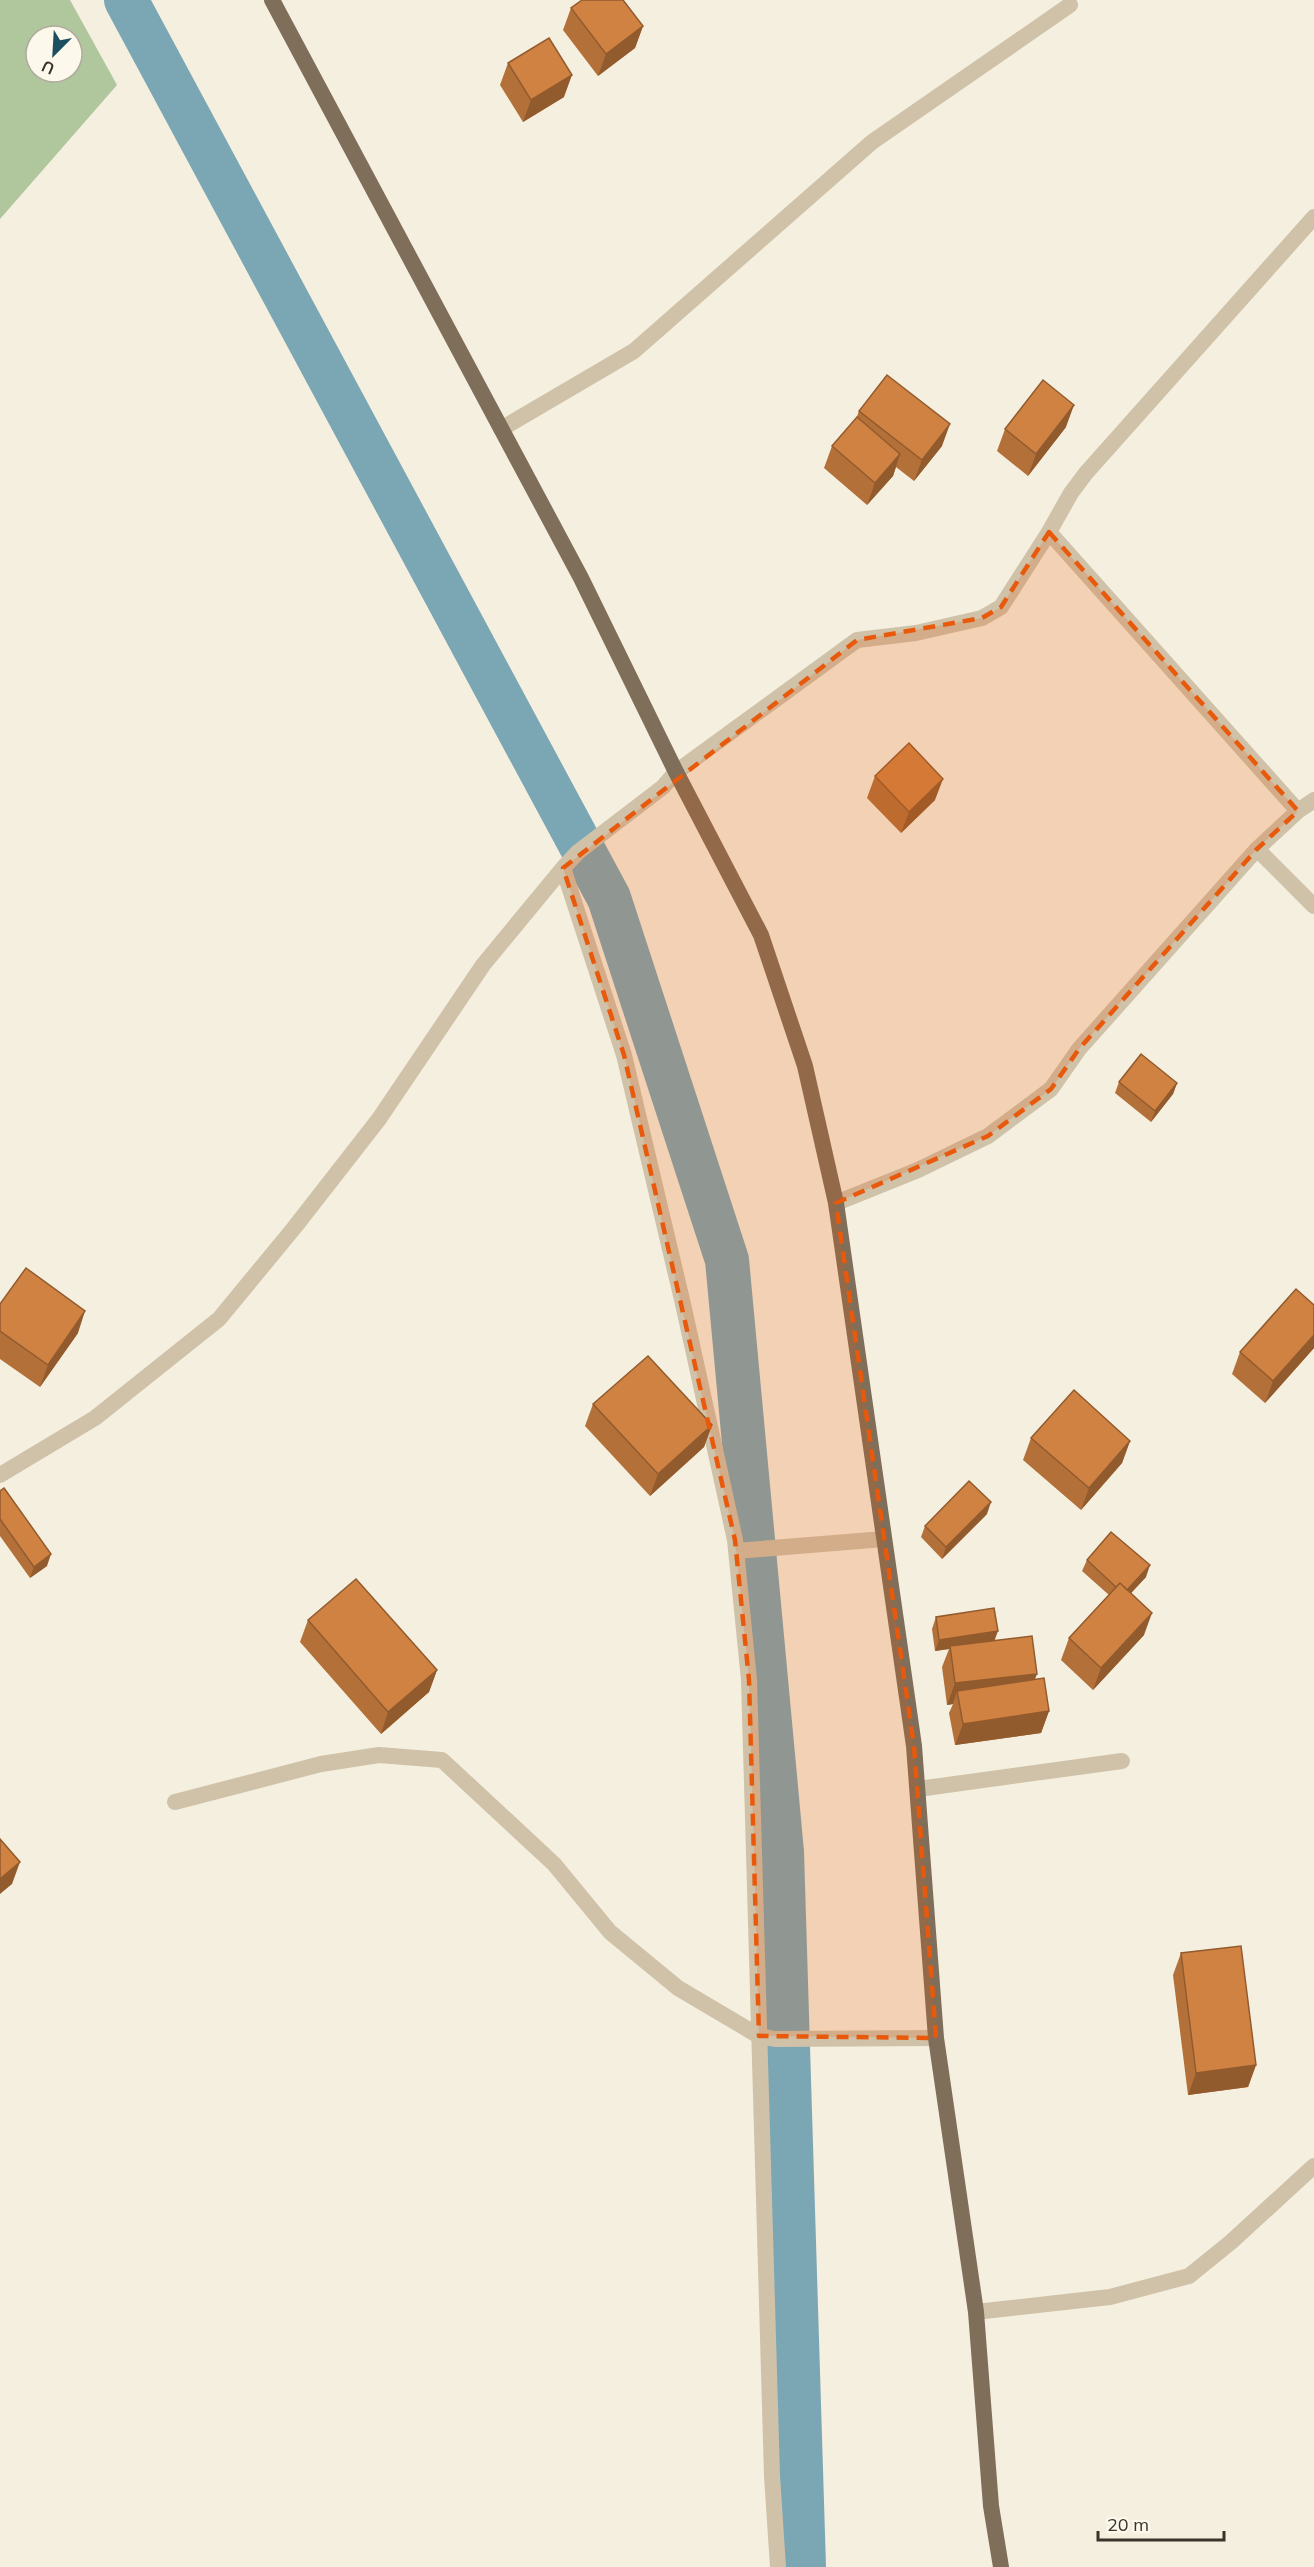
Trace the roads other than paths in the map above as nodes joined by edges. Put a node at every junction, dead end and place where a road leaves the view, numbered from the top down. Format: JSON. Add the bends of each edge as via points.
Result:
{"nodes":[{"id":1,"x":272,"y":0,"type":"edge"},
{"id":2,"x":1070,"y":5,"type":"dead end"},
{"id":3,"x":1314,"y":217,"type":"edge"},
{"id":4,"x":501,"y":429,"type":"junction"},
{"id":5,"x":1049,"y":532,"type":"junction"},
{"id":6,"x":676,"y":772,"type":"junction"},
{"id":7,"x":1314,"y":800,"type":"edge"},
{"id":8,"x":1298,"y":811,"type":"junction"},
{"id":9,"x":1257,"y":849,"type":"junction"},
{"id":10,"x":563,"y":868,"type":"junction"},
{"id":11,"x":1314,"y":906,"type":"edge"},
{"id":12,"x":836,"y":1203,"type":"junction"},
{"id":13,"x":0,"y":1475,"type":"edge"},
{"id":14,"x":884,"y":1539,"type":"junction"},
{"id":15,"x":741,"y":1550,"type":"junction"},
{"id":16,"x":1122,"y":1761,"type":"dead end"},
{"id":17,"x":918,"y":1789,"type":"junction"},
{"id":18,"x":176,"y":1802,"type":"dead end"},
{"id":19,"x":767,"y":2038,"type":"junction"},
{"id":20,"x":936,"y":2038,"type":"junction"},
{"id":21,"x":1314,"y":2166,"type":"edge"},
{"id":22,"x":976,"y":2312,"type":"junction"},
{"id":23,"x":778,"y":2567,"type":"edge"},
{"id":24,"x":1001,"y":2567,"type":"edge"}],
"edges":[{"from":1,"to":4,"type":"main road"},
{"from":2,"to":4,"type":"street","via":[[872,142],[634,351]]},
{"from":3,"to":5,"type":"street","via":[[1086,473]]},
{"from":4,"to":6,"type":"main road","via":[[581,578]]},
{"from":5,"to":6,"type":"street","via":[[1001,607],[982,618],[916,633],[857,640]]},
{"from":5,"to":8,"type":"street"},
{"from":6,"to":10,"type":"street","via":[[663,787]]},
{"from":6,"to":12,"type":"main road","via":[[761,935],[805,1066]]},
{"from":7,"to":8,"type":"street"},
{"from":8,"to":9,"type":"street"},
{"from":9,"to":11,"type":"street"},
{"from":9,"to":12,"type":"street","via":[[1078,1049],[1051,1089],[988,1136]]},
{"from":10,"to":13,"type":"street","via":[[483,965],[379,1119],[219,1319],[95,1418]]},
{"from":10,"to":15,"type":"street","via":[[624,1055]]},
{"from":12,"to":14,"type":"main road"},
{"from":14,"to":15,"type":"street"},
{"from":14,"to":17,"type":"main road"},
{"from":15,"to":19,"type":"street"},
{"from":16,"to":17,"type":"street"},
{"from":17,"to":20,"type":"main road"},
{"from":18,"to":19,"type":"street","via":[[321,1764],[379,1755],[442,1760],[554,1864],[610,1932],[678,1988]]},
{"from":19,"to":20,"type":"street"},
{"from":19,"to":23,"type":"street","via":[[772,2464]]},
{"from":20,"to":22,"type":"main road"},
{"from":21,"to":22,"type":"street","via":[[1189,2276],[1110,2297]]},
{"from":22,"to":24,"type":"main road","via":[[992,2506]]}]}
